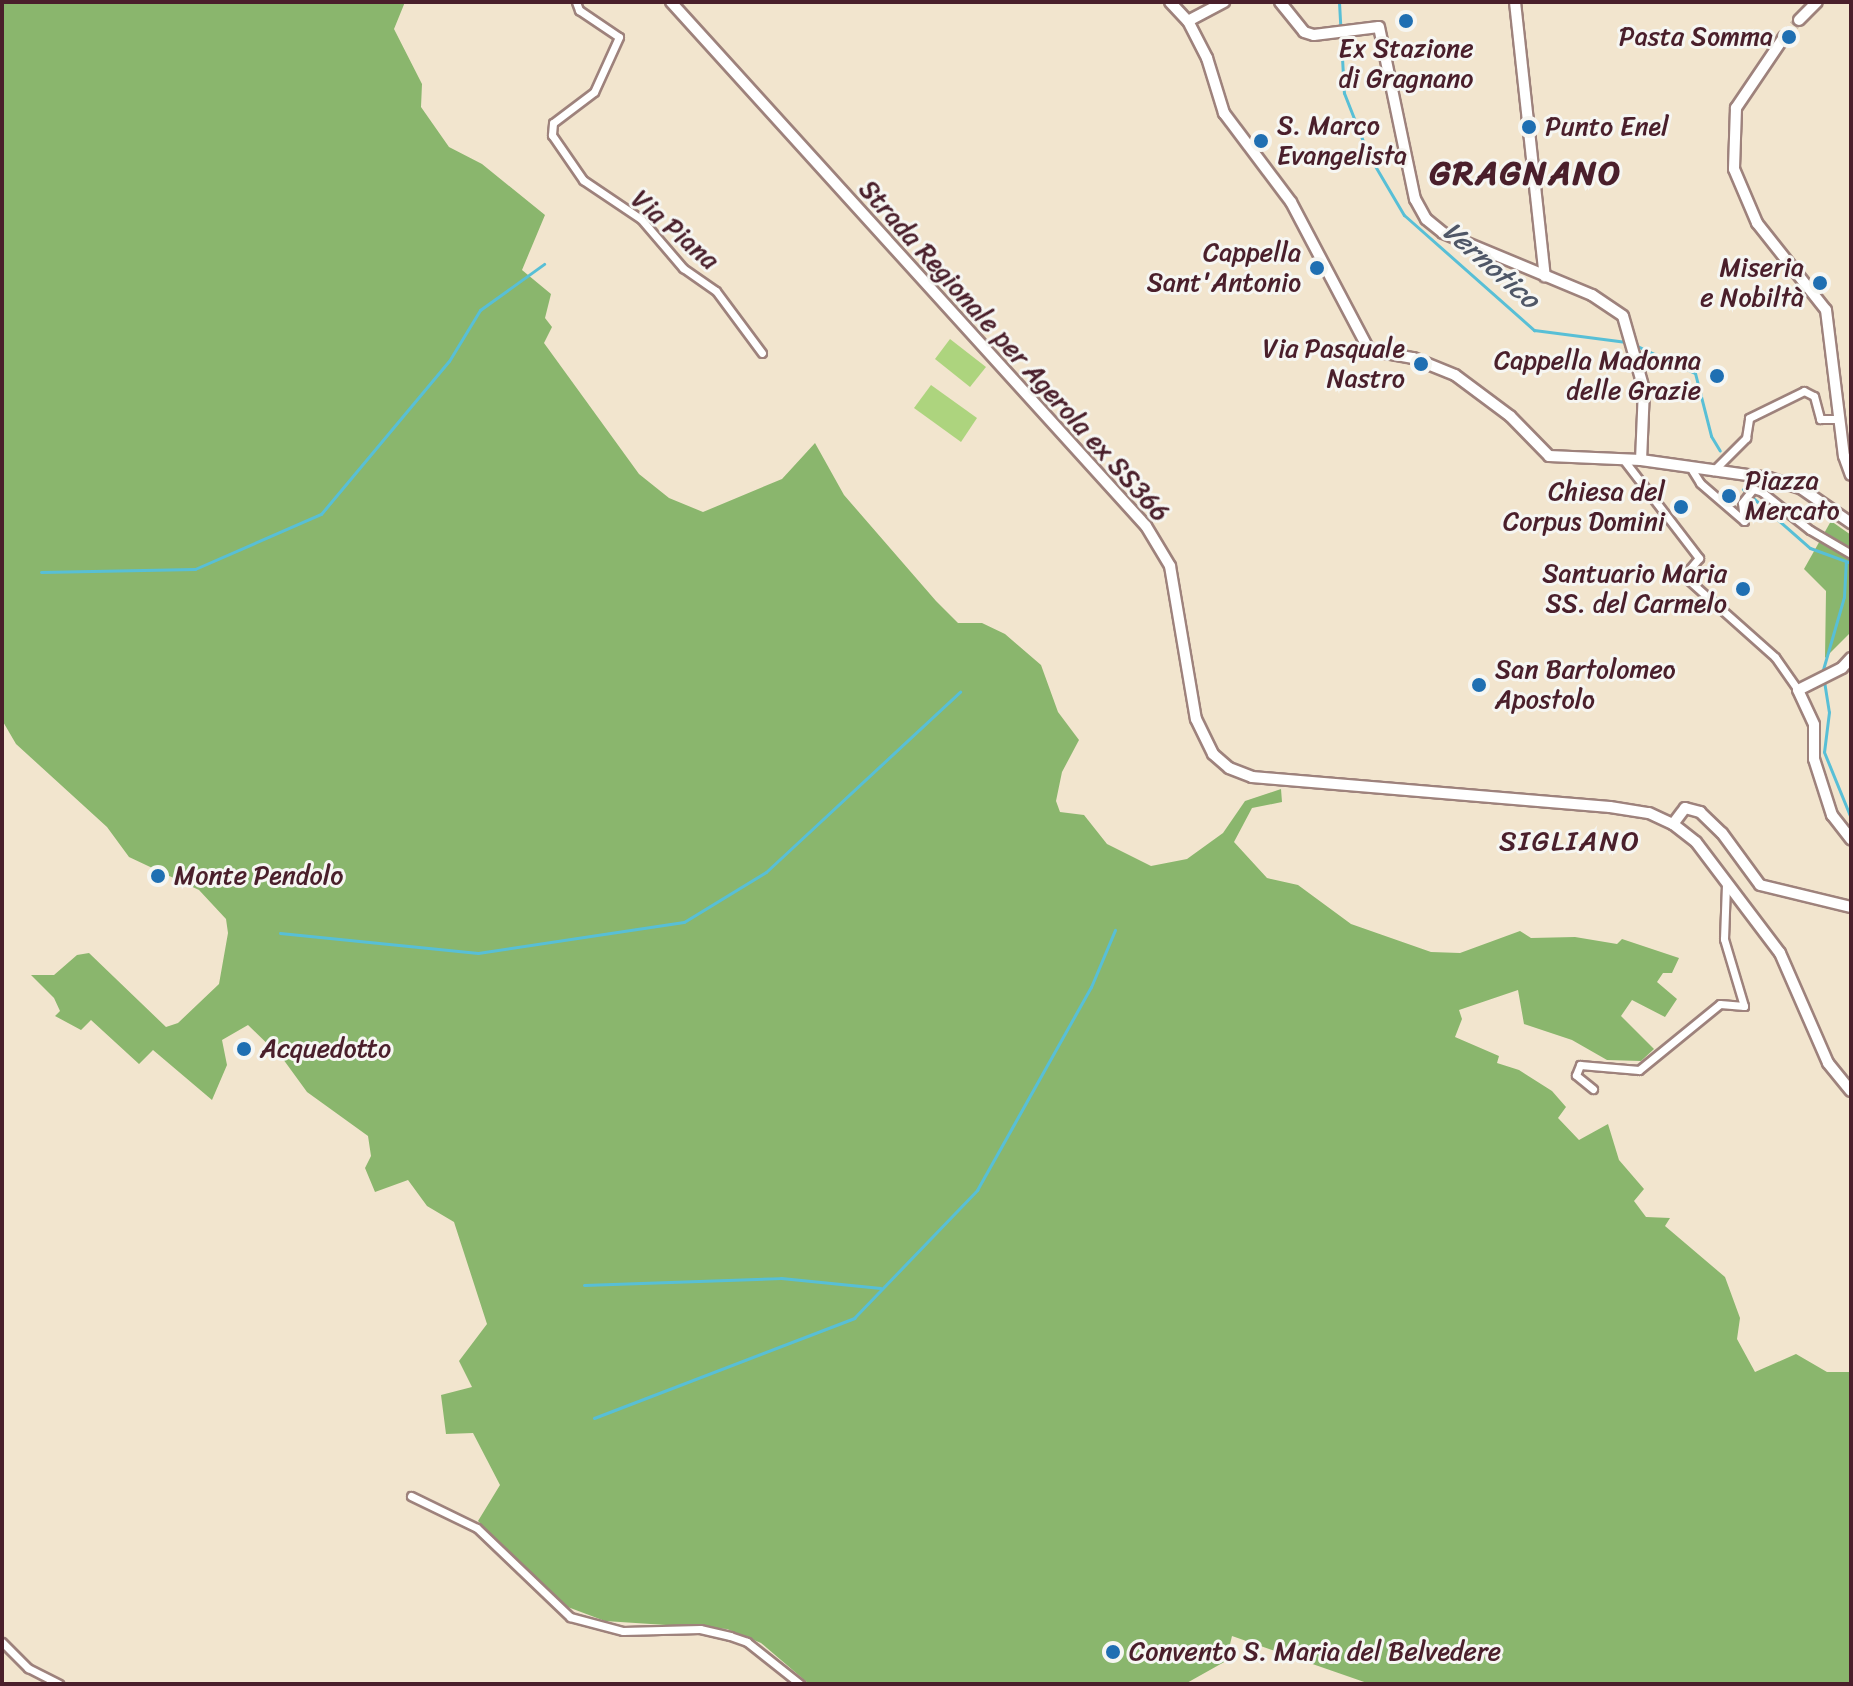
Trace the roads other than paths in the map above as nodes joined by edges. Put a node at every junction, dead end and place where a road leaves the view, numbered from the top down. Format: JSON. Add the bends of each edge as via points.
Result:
{"nodes":[{"id":1,"x":576,"y":2,"type":"edge"},
{"id":2,"x":671,"y":2,"type":"edge"},
{"id":3,"x":1170,"y":2,"type":"edge"},
{"id":4,"x":1224,"y":2,"type":"edge"},
{"id":5,"x":1280,"y":2,"type":"edge"},
{"id":6,"x":1515,"y":2,"type":"edge"},
{"id":7,"x":1817,"y":2,"type":"edge"},
{"id":8,"x":1799,"y":20,"type":"tunnel mouth"},
{"id":9,"x":1188,"y":21,"type":"junction"},
{"id":10,"x":1784,"y":37,"type":"tunnel mouth"},
{"id":11,"x":1545,"y":276,"type":"junction"},
{"id":12,"x":762,"y":353,"type":"dead end"},
{"id":13,"x":1840,"y":419,"type":"junction"},
{"id":14,"x":1623,"y":459,"type":"junction"},
{"id":15,"x":1641,"y":460,"type":"junction"},
{"id":16,"x":1692,"y":470,"type":"junction"},
{"id":17,"x":1713,"y":471,"type":"junction"},
{"id":18,"x":1851,"y":475,"type":"edge"},
{"id":19,"x":1851,"y":523,"type":"edge"},
{"id":20,"x":1851,"y":554,"type":"edge"},
{"id":21,"x":1851,"y":658,"type":"edge"},
{"id":22,"x":1798,"y":690,"type":"junction"},
{"id":23,"x":1673,"y":824,"type":"junction"},
{"id":24,"x":1851,"y":839,"type":"edge"},
{"id":25,"x":1726,"y":885,"type":"junction"},
{"id":26,"x":1851,"y":907,"type":"edge"},
{"id":27,"x":1593,"y":1089,"type":"dead end"},
{"id":28,"x":1851,"y":1091,"type":"edge"},
{"id":29,"x":411,"y":1496,"type":"dead end"},
{"id":30,"x":2,"y":1642,"type":"edge"},
{"id":31,"x":59,"y":1684,"type":"edge"},
{"id":32,"x":800,"y":1684,"type":"edge"}],
"edges":[{"from":1,"to":12,"type":"street","name":"Via Piana","via":[[579,10],[619,37],[594,92],[553,123],[552,135],[583,180],[641,219],[683,268],[716,291]]},
{"from":2,"to":23,"type":"street","name":"Strada Regionale per Agerola ex SS366","via":[[1146,526],[1170,566],[1178,594],[1203,740],[1229,768],[1252,777],[1610,807],[1649,813]]},
{"from":3,"to":9,"type":"street"},
{"from":4,"to":9,"type":"street"},
{"from":5,"to":11,"type":"street","via":[[1304,32],[1379,27],[1415,199],[1426,219],[1443,233]]},
{"from":6,"to":11,"type":"street"},
{"from":7,"to":8,"type":"street"},
{"from":9,"to":14,"type":"street","via":[[1223,110],[1291,202],[1369,350],[1413,358],[1455,375],[1510,416],[1549,456]]},
{"from":10,"to":13,"type":"street","via":[[1736,108],[1734,169],[1757,223],[1826,310]]},
{"from":11,"to":15,"type":"street","via":[[1617,309],[1629,331],[1644,389]]},
{"from":13,"to":17,"type":"street","via":[[1820,419],[1814,396],[1804,391],[1749,418],[1742,444]]},
{"from":13,"to":18,"type":"street"},
{"from":14,"to":15,"type":"street"},
{"from":14,"to":22,"type":"street","via":[[1699,558],[1684,576],[1775,657]]},
{"from":15,"to":16,"type":"street"},
{"from":16,"to":17,"type":"street"},
{"from":16,"to":20,"type":"street","via":[[1744,521],[1742,503],[1753,489]]},
{"from":17,"to":19,"type":"street","via":[[1802,489]]},
{"from":21,"to":22,"type":"street"},
{"from":22,"to":24,"type":"street","via":[[1814,725],[1814,759],[1832,815]]},
{"from":23,"to":25,"type":"street","name":"Strada Regionale per Agerola ex SS366","via":[[1696,842]]},
{"from":23,"to":26,"type":"street","via":[[1685,808],[1700,812],[1760,885]]},
{"from":25,"to":27,"type":"street","via":[[1724,939],[1744,1006],[1720,1004],[1639,1070],[1580,1065],[1576,1075]]},
{"from":25,"to":28,"type":"street","name":"Strada Regionale per Agerola ex SS366","via":[[1780,953],[1828,1063]]},
{"from":29,"to":32,"type":"street","via":[[477,1528],[570,1617],[623,1631],[700,1629],[730,1636],[747,1642]]},
{"from":30,"to":31,"type":"street","via":[[28,1668]]}]}
